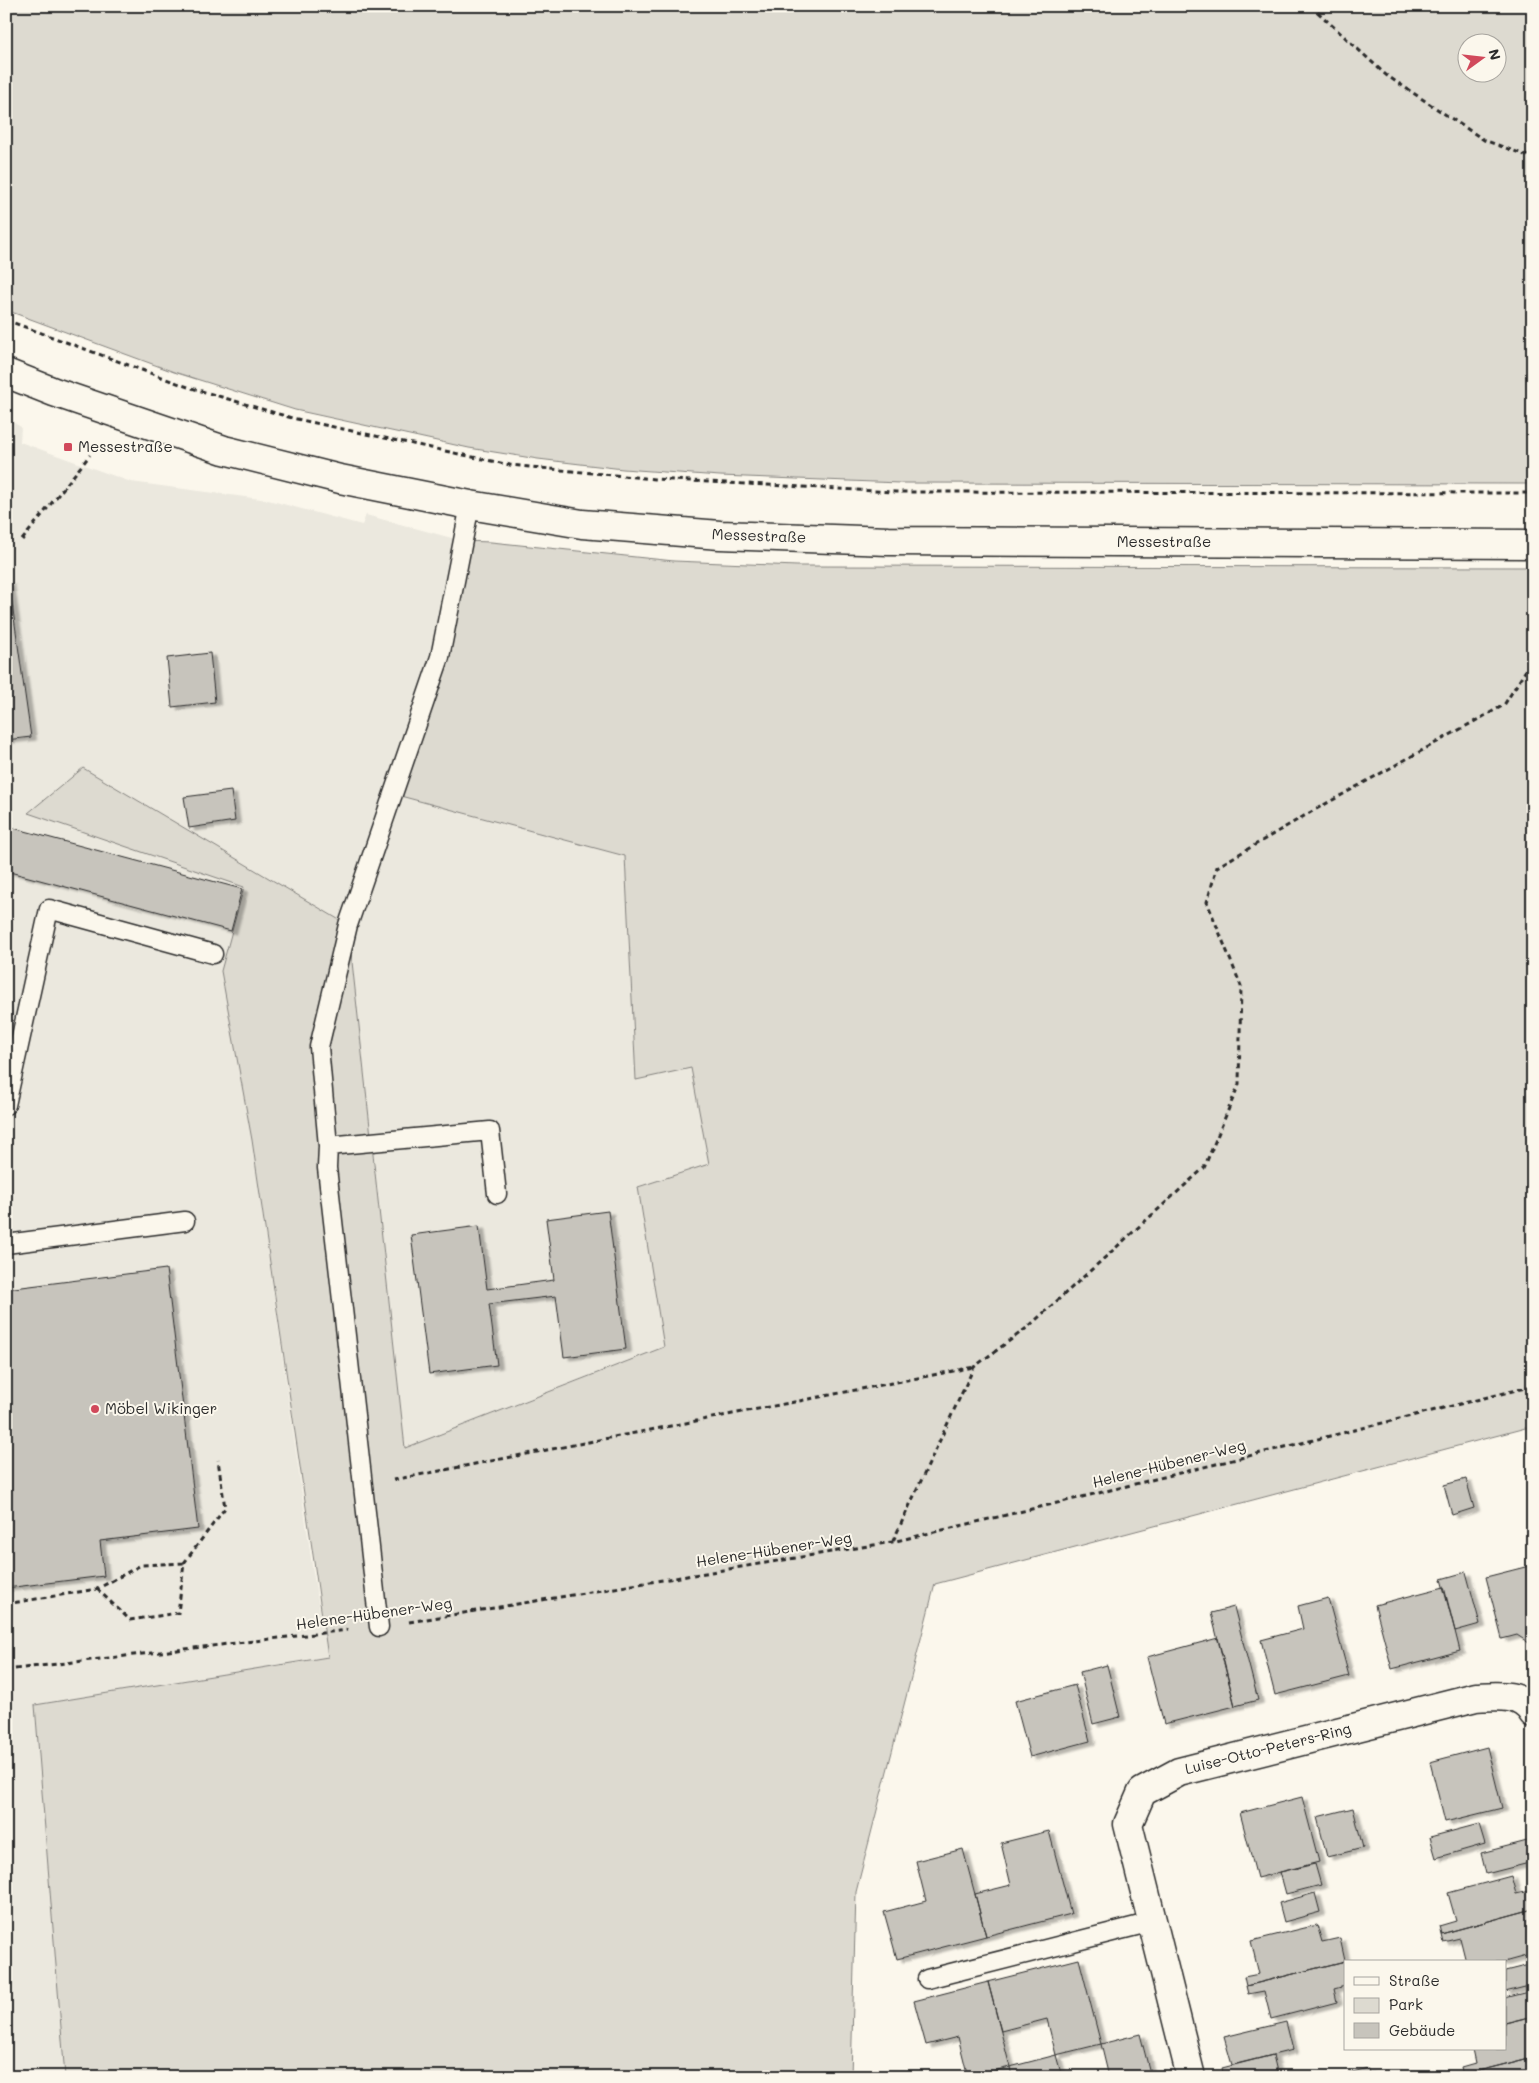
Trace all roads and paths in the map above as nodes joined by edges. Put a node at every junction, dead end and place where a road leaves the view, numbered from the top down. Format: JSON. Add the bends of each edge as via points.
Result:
{"nodes":[{"id":1,"x":1311,"y":6,"type":"edge"},
{"id":2,"x":1533,"y":158,"type":"edge"},
{"id":3,"x":6,"y":320,"type":"edge"},
{"id":4,"x":6,"y":372,"type":"edge"},
{"id":5,"x":90,"y":455,"type":"dead end"},
{"id":6,"x":1533,"y":493,"type":"edge"},
{"id":7,"x":470,"y":505,"type":"junction"},
{"id":8,"x":22,"y":540,"type":"dead end"},
{"id":9,"x":1533,"y":544,"type":"edge"},
{"id":10,"x":1533,"y":659,"type":"edge"},
{"id":11,"x":213,"y":954,"type":"dead end"},
{"id":12,"x":6,"y":1105,"type":"edge"},
{"id":13,"x":328,"y":1146,"type":"junction"},
{"id":14,"x":497,"y":1194,"type":"dead end"},
{"id":15,"x":185,"y":1221,"type":"dead end"},
{"id":16,"x":6,"y":1244,"type":"edge"},
{"id":17,"x":974,"y":1367,"type":"junction"},
{"id":18,"x":1533,"y":1386,"type":"edge"},
{"id":19,"x":218,"y":1460,"type":"dead end"},
{"id":20,"x":363,"y":1486,"type":"junction"},
{"id":21,"x":892,"y":1542,"type":"junction"},
{"id":22,"x":184,"y":1563,"type":"junction"},
{"id":23,"x":96,"y":1589,"type":"junction"},
{"id":24,"x":6,"y":1604,"type":"edge"},
{"id":25,"x":379,"y":1627,"type":"junction"},
{"id":26,"x":6,"y":1670,"type":"edge"},
{"id":27,"x":1531,"y":1707,"type":"edge"},
{"id":28,"x":1152,"y":1922,"type":"junction"},
{"id":29,"x":927,"y":1979,"type":"dead end"},
{"id":30,"x":1191,"y":2077,"type":"edge"}],
"edges":[{"from":1,"to":2,"type":"path","via":[[1386,75],[1484,140]]},
{"from":3,"to":6,"type":"path","via":[[188,387],[292,418],[510,466],[654,479],[895,492]]},
{"from":4,"to":7,"type":"main road","name":"Messestraße","via":[[54,392],[224,450],[340,479]]},
{"from":5,"to":8,"type":"path"},
{"from":7,"to":9,"type":"main road","name":"Messestraße","via":[[582,524],[730,536],[899,541]]},
{"from":7,"to":13,"type":"lane","via":[[440,657],[348,925],[319,1047]]},
{"from":10,"to":17,"type":"path","via":[[1504,705],[1216,867],[1207,902],[1241,986],[1239,1084],[1204,1168],[1028,1327]]},
{"from":11,"to":12,"type":"lane","via":[[49,909]]},
{"from":13,"to":14,"type":"lane","via":[[490,1132]]},
{"from":13,"to":20,"type":"lane","via":[[327,1168]]},
{"from":15,"to":16,"type":"lane"},
{"from":17,"to":20,"type":"path"},
{"from":17,"to":21,"type":"path"},
{"from":18,"to":21,"type":"path","name":"Helene-Hübener-Weg"},
{"from":19,"to":22,"type":"path","via":[[225,1508]]},
{"from":20,"to":25,"type":"lane"},
{"from":21,"to":25,"type":"path","name":"Helene-Hübener-Weg"},
{"from":22,"to":23,"type":"path","via":[[141,1566]]},
{"from":22,"to":23,"type":"path","via":[[178,1613],[130,1620]]},
{"from":23,"to":24,"type":"path"},
{"from":25,"to":26,"type":"path","name":"Helene-Hübener-Weg"},
{"from":27,"to":28,"type":"main road","name":"Luise-Otto-Peters-Ring","via":[[1507,1695],[1476,1697],[1179,1772],[1142,1792],[1128,1824]]},
{"from":28,"to":29,"type":"lane"},
{"from":28,"to":30,"type":"main road","name":"Luise-Otto-Peters-Ring"}]}
